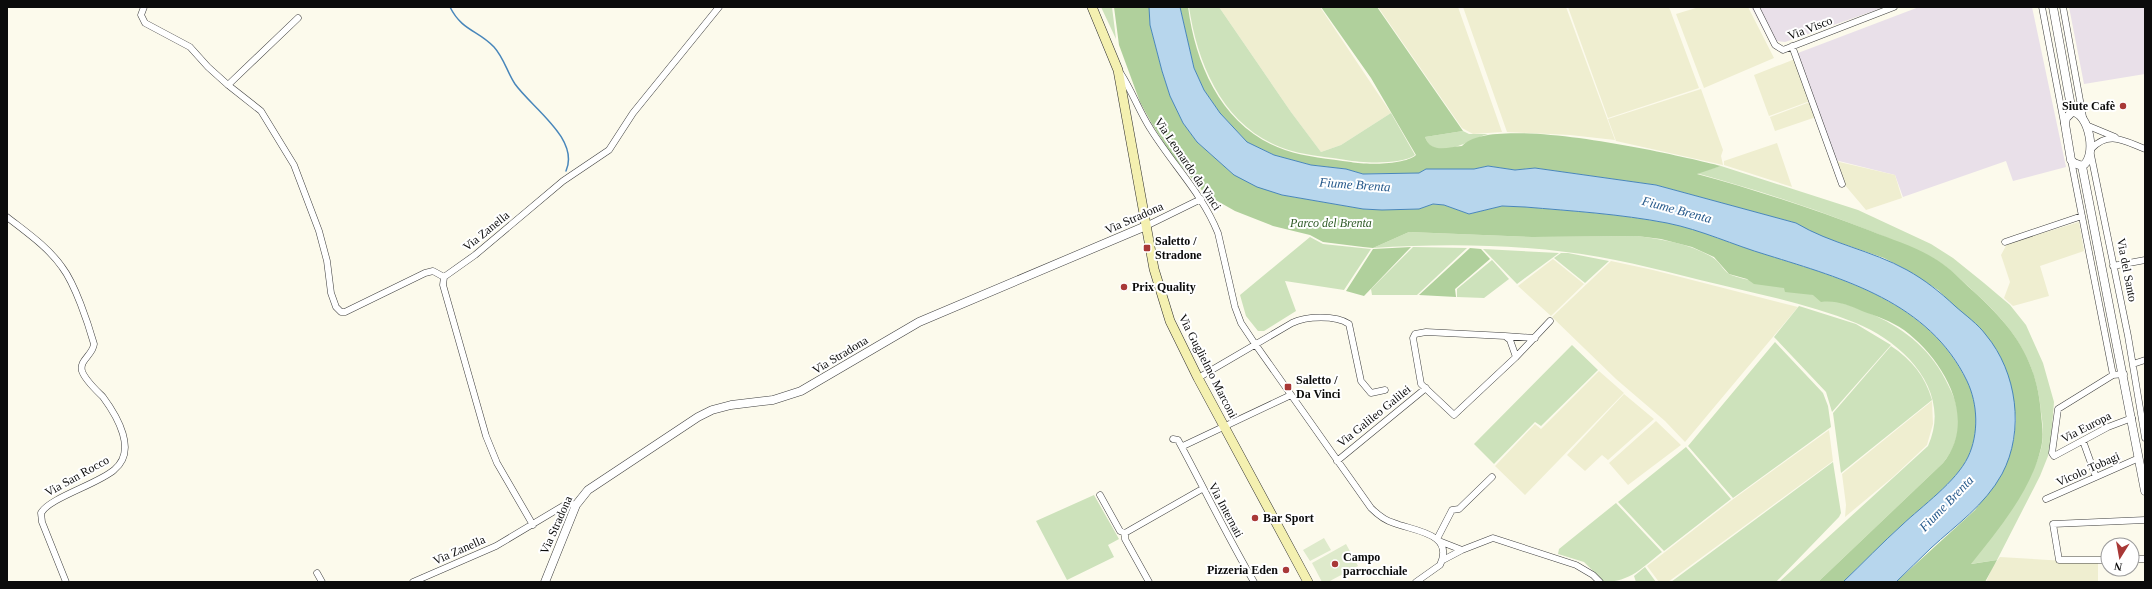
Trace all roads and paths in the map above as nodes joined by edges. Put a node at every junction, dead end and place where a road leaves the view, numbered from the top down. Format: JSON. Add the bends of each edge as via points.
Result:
{"nodes":[{"id":1,"x":144,"y":7,"type":"edge"},
{"id":2,"x":719,"y":7,"type":"edge"},
{"id":3,"x":1092,"y":7,"type":"edge"},
{"id":4,"x":1756,"y":7,"type":"edge"},
{"id":5,"x":1894,"y":7,"type":"edge"},
{"id":6,"x":2042,"y":7,"type":"edge"},
{"id":7,"x":2053,"y":7,"type":"edge"},
{"id":8,"x":2063,"y":7,"type":"edge"},
{"id":9,"x":298,"y":18,"type":"dead end"},
{"id":10,"x":1792,"y":46,"type":"junction"},
{"id":11,"x":2075,"y":68,"type":"junction"},
{"id":12,"x":1118,"y":70,"type":"junction"},
{"id":13,"x":2064,"y":70,"type":"junction"},
{"id":14,"x":228,"y":86,"type":"junction"},
{"id":15,"x":2072,"y":112,"type":"junction"},
{"id":16,"x":2083,"y":116,"type":"junction"},
{"id":17,"x":2064,"y":124,"type":"junction"},
{"id":18,"x":2086,"y":125,"type":"junction"},
{"id":19,"x":2118,"y":139,"type":"junction"},
{"id":20,"x":2145,"y":149,"type":"edge"},
{"id":21,"x":2091,"y":152,"type":"junction"},
{"id":22,"x":2071,"y":160,"type":"junction"},
{"id":23,"x":2082,"y":166,"type":"junction"},
{"id":24,"x":1842,"y":184,"type":"dead end"},
{"id":25,"x":1201,"y":199,"type":"junction"},
{"id":26,"x":2082,"y":216,"type":"junction"},
{"id":27,"x":7,"y":217,"type":"edge"},
{"id":28,"x":1146,"y":226,"type":"junction"},
{"id":29,"x":2005,"y":242,"type":"dead end"},
{"id":30,"x":2145,"y":260,"type":"edge"},
{"id":31,"x":2113,"y":266,"type":"junction"},
{"id":32,"x":444,"y":277,"type":"junction"},
{"id":33,"x":2110,"y":304,"type":"junction"},
{"id":34,"x":2100,"y":306,"type":"junction"},
{"id":35,"x":1550,"y":322,"type":"dead end"},
{"id":36,"x":1505,"y":336,"type":"junction"},
{"id":37,"x":1536,"y":338,"type":"junction"},
{"id":38,"x":2128,"y":341,"type":"junction"},
{"id":39,"x":2117,"y":343,"type":"junction"},
{"id":40,"x":1256,"y":344,"type":"junction"},
{"id":41,"x":1516,"y":357,"type":"junction"},
{"id":42,"x":2145,"y":360,"type":"edge"},
{"id":43,"x":2132,"y":364,"type":"junction"},
{"id":44,"x":2124,"y":374,"type":"junction"},
{"id":45,"x":2113,"y":375,"type":"junction"},
{"id":46,"x":1198,"y":378,"type":"junction"},
{"id":47,"x":1426,"y":388,"type":"junction"},
{"id":48,"x":1385,"y":390,"type":"dead end"},
{"id":49,"x":1292,"y":395,"type":"junction"},
{"id":50,"x":2132,"y":418,"type":"junction"},
{"id":51,"x":2143,"y":420,"type":"edge"},
{"id":52,"x":1225,"y":426,"type":"junction"},
{"id":53,"x":2145,"y":438,"type":"edge"},
{"id":54,"x":1173,"y":439,"type":"dead end"},
{"id":55,"x":2083,"y":441,"type":"junction"},
{"id":56,"x":1183,"y":446,"type":"junction"},
{"id":57,"x":2139,"y":458,"type":"junction"},
{"id":58,"x":1337,"y":461,"type":"junction"},
{"id":59,"x":1492,"y":477,"type":"dead end"},
{"id":60,"x":2096,"y":477,"type":"junction"},
{"id":61,"x":1202,"y":489,"type":"junction"},
{"id":62,"x":2145,"y":491,"type":"edge"},
{"id":63,"x":1100,"y":495,"type":"dead end"},
{"id":64,"x":2046,"y":499,"type":"dead end"},
{"id":65,"x":576,"y":505,"type":"junction"},
{"id":66,"x":2145,"y":520,"type":"edge"},
{"id":67,"x":533,"y":525,"type":"junction"},
{"id":68,"x":1125,"y":533,"type":"junction"},
{"id":69,"x":1438,"y":540,"type":"junction"},
{"id":70,"x":1462,"y":550,"type":"junction"},
{"id":71,"x":1443,"y":560,"type":"junction"},
{"id":72,"x":2100,"y":560,"type":"edge"},
{"id":73,"x":317,"y":573,"type":"dead end"},
{"id":74,"x":66,"y":582,"type":"edge"},
{"id":75,"x":322,"y":582,"type":"edge"},
{"id":76,"x":413,"y":582,"type":"edge"},
{"id":77,"x":545,"y":582,"type":"edge"},
{"id":78,"x":1149,"y":582,"type":"edge"},
{"id":79,"x":1253,"y":582,"type":"edge"},
{"id":80,"x":1308,"y":582,"type":"edge"},
{"id":81,"x":1416,"y":582,"type":"edge"},
{"id":82,"x":1600,"y":582,"type":"edge"}],
"edges":[{"from":1,"to":14,"type":"street","via":[[141,15],[145,23],[190,47]]},
{"from":2,"to":32,"type":"street","name":"Via Zanella","via":[[633,113],[608,150],[548,192],[475,255]]},
{"from":3,"to":12,"type":"main road","name":"Via Guglielmo Marconi"},
{"from":4,"to":10,"type":"street","name":"Via Visco","via":[[1775,45],[1783,50]]},
{"from":5,"to":10,"type":"street","name":"Via Visco"},
{"from":6,"to":17,"type":"street"},
{"from":7,"to":13,"type":"street"},
{"from":8,"to":11,"type":"street","name":"Via del Santo"},
{"from":9,"to":14,"type":"street"},
{"from":10,"to":24,"type":"street"},
{"from":11,"to":13,"type":"street"},
{"from":11,"to":16,"type":"street","name":"Via del Santo"},
{"from":12,"to":25,"type":"street","name":"Via Leonardo da Vinci","via":[[1149,127]]},
{"from":12,"to":28,"type":"main road","name":"Via Guglielmo Marconi"},
{"from":13,"to":15,"type":"street"},
{"from":14,"to":32,"type":"street","via":[[261,112],[294,165],[319,231],[327,261],[331,292],[338,310],[348,310],[425,273],[433,271]]},
{"from":15,"to":16,"type":"street"},
{"from":15,"to":17,"type":"street"},
{"from":16,"to":18,"type":"street","name":"Via del Santo"},
{"from":17,"to":22,"type":"street"},
{"from":18,"to":19,"type":"street"},
{"from":18,"to":21,"type":"street","name":"Via del Santo"},
{"from":19,"to":20,"type":"street"},
{"from":19,"to":21,"type":"street","via":[[2100,140]]},
{"from":21,"to":23,"type":"street","via":[[2088,161]]},
{"from":21,"to":31,"type":"street","name":"Via del Santo"},
{"from":22,"to":23,"type":"street"},
{"from":22,"to":26,"type":"street"},
{"from":23,"to":33,"type":"street"},
{"from":25,"to":28,"type":"street","name":"Via Stradona"},
{"from":25,"to":40,"type":"street","name":"Via Leonardo da Vinci","via":[[1218,233],[1238,315]]},
{"from":26,"to":29,"type":"street"},
{"from":26,"to":34,"type":"street"},
{"from":27,"to":74,"type":"street","name":"Via San Rocco","via":[[41,245],[67,274],[94,344],[82,364],[83,372],[108,405],[124,436],[124,453],[114,471],[81,490],[50,503],[41,513],[42,522]]},
{"from":28,"to":46,"type":"main road","name":"Via Guglielmo Marconi","via":[[1163,302]]},
{"from":28,"to":65,"type":"street","name":"Via Stradona","via":[[919,322],[801,391],[773,400],[712,410],[588,490]]},
{"from":30,"to":31,"type":"street"},
{"from":31,"to":38,"type":"street","name":"Via del Santo"},
{"from":32,"to":67,"type":"street","via":[[443,285],[486,436],[497,463]]},
{"from":33,"to":34,"type":"street","name":"Via del Santo"},
{"from":33,"to":39,"type":"street"},
{"from":34,"to":45,"type":"street"},
{"from":35,"to":37,"type":"street"},
{"from":36,"to":37,"type":"street"},
{"from":36,"to":41,"type":"street","via":[[1510,340]]},
{"from":36,"to":47,"type":"street","via":[[1426,332],[1415,334],[1413,338],[1420,384]]},
{"from":37,"to":41,"type":"street"},
{"from":38,"to":39,"type":"street"},
{"from":38,"to":43,"type":"street","name":"Via del Santo"},
{"from":39,"to":44,"type":"street"},
{"from":40,"to":46,"type":"street"},
{"from":40,"to":48,"type":"street","via":[[1299,320],[1314,317],[1346,322],[1350,328],[1361,381],[1371,393]]},
{"from":40,"to":49,"type":"street","name":"Via Leonardo da Vinci"},
{"from":41,"to":47,"type":"street","via":[[1454,415]]},
{"from":42,"to":43,"type":"street"},
{"from":43,"to":51,"type":"street","name":"Via del Santo"},
{"from":44,"to":45,"type":"street"},
{"from":44,"to":50,"type":"street"},
{"from":45,"to":55,"type":"street","name":"Via Europa","via":[[2058,408],[2052,454],[2054,456]]},
{"from":46,"to":52,"type":"main road","name":"Via Guglielmo Marconi"},
{"from":47,"to":58,"type":"street","name":"Via Galileo Galilei"},
{"from":49,"to":52,"type":"street"},
{"from":49,"to":58,"type":"street","name":"Via Leonardo da Vinci"},
{"from":50,"to":55,"type":"street","name":"Via Europa"},
{"from":50,"to":57,"type":"street"},
{"from":51,"to":53,"type":"street","name":"Via del Santo"},
{"from":52,"to":56,"type":"street"},
{"from":52,"to":80,"type":"main road","name":"Via Guglielmo Marconi"},
{"from":54,"to":56,"type":"street","via":[[1178,440]]},
{"from":55,"to":60,"type":"street"},
{"from":56,"to":61,"type":"street","name":"Via Internati"},
{"from":57,"to":60,"type":"street","name":"Vicolo Tobagi"},
{"from":57,"to":62,"type":"street"},
{"from":58,"to":69,"type":"street","name":"Via Leonardo da Vinci","via":[[1374,512],[1392,523],[1428,534]]},
{"from":59,"to":69,"type":"street","via":[[1459,509],[1452,510]]},
{"from":60,"to":64,"type":"street","name":"Vicolo Tobagi"},
{"from":61,"to":68,"type":"street"},
{"from":61,"to":79,"type":"street","name":"Via Internati"},
{"from":63,"to":68,"type":"street","via":[[1120,531]]},
{"from":65,"to":67,"type":"street","name":"Via Zanella","via":[[568,504]]},
{"from":65,"to":77,"type":"street","name":"Via Stradona"},
{"from":66,"to":72,"type":"street","via":[[2053,524],[2059,560]]},
{"from":67,"to":76,"type":"street","name":"Via Zanella","via":[[496,546]]},
{"from":68,"to":78,"type":"street","via":[[1125,539]]},
{"from":69,"to":70,"type":"street","name":"Via Leonardo da Vinci"},
{"from":69,"to":71,"type":"street"},
{"from":70,"to":71,"type":"street"},
{"from":70,"to":82,"type":"street","via":[[1493,538],[1576,564]]},
{"from":71,"to":81,"type":"street","via":[[1434,571]]},
{"from":73,"to":75,"type":"street"}]}
